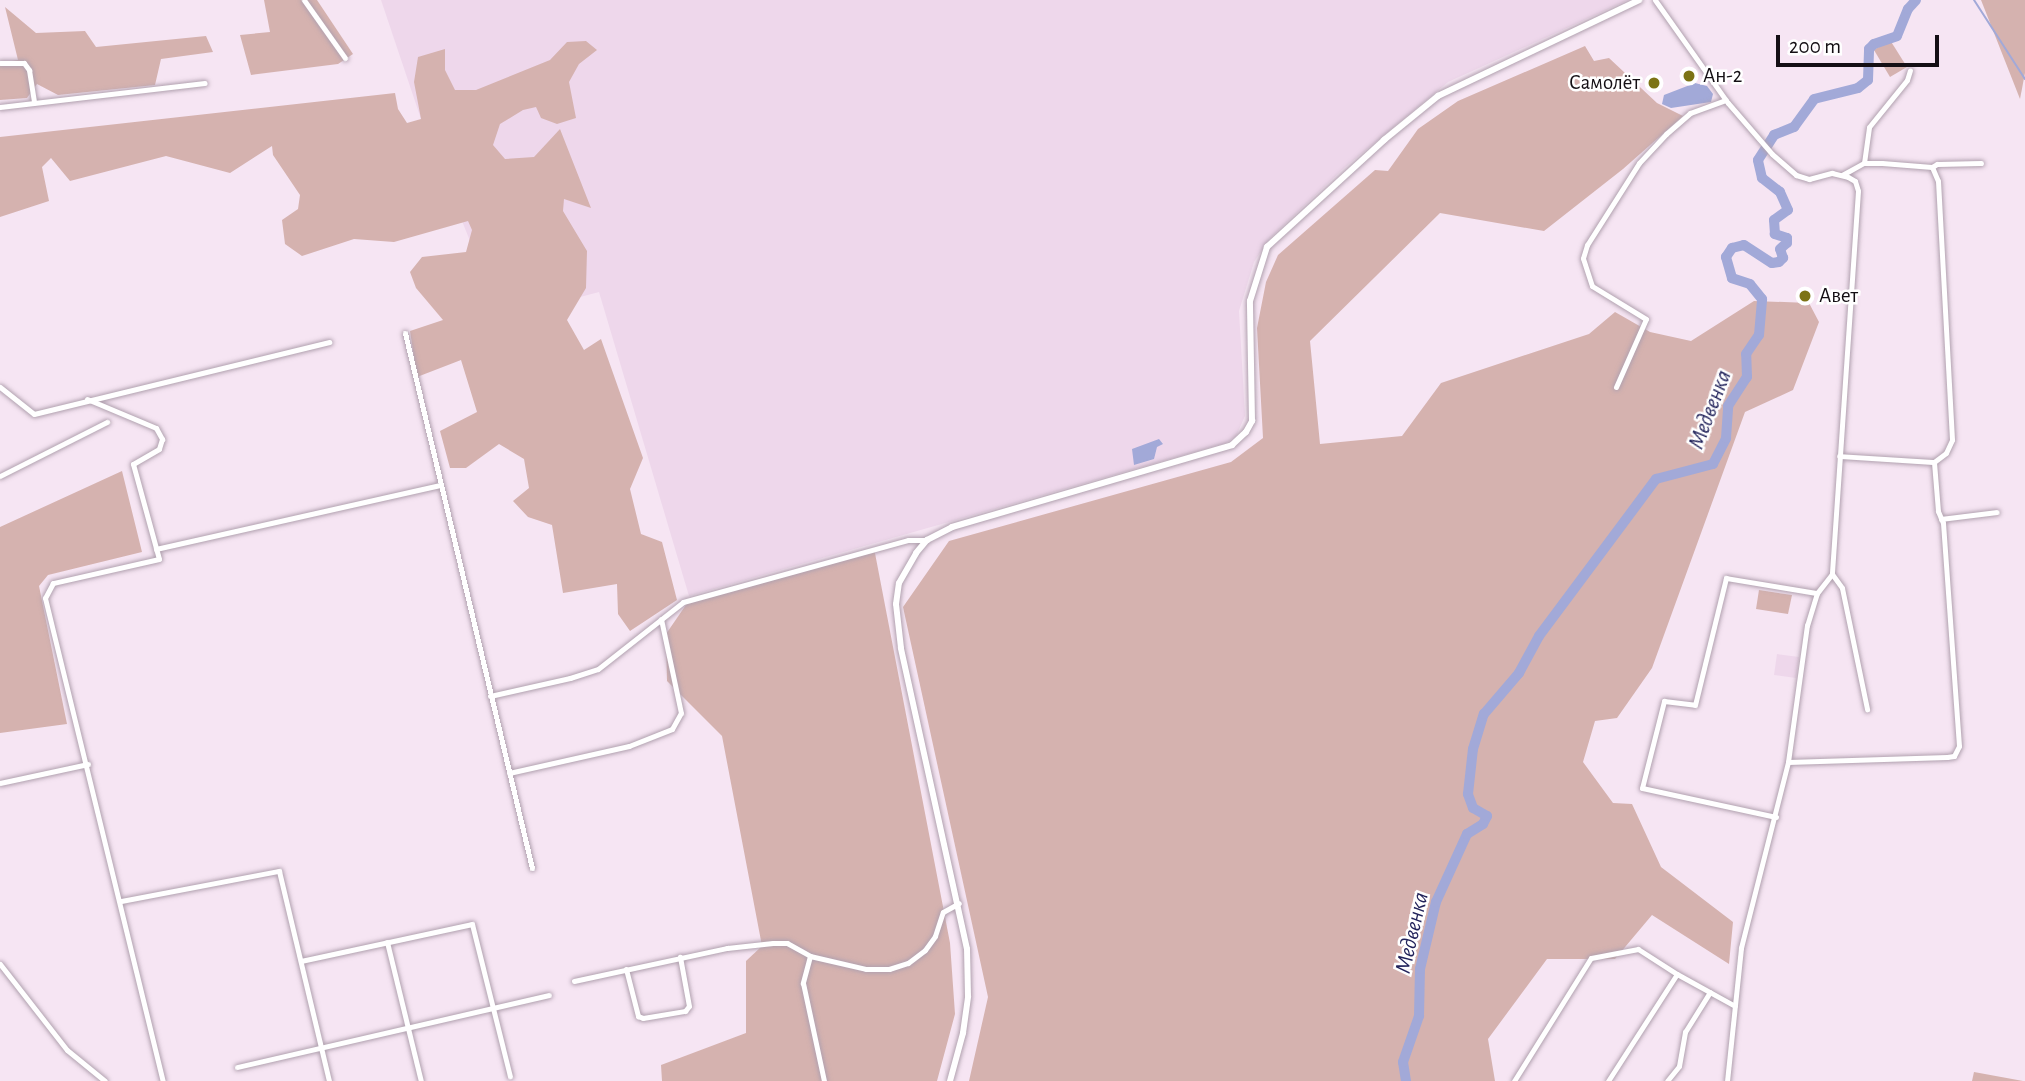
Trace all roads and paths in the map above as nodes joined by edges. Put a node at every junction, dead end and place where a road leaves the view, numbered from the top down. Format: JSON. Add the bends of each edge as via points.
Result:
{"nodes":[{"id":1,"x":304,"y":0,"type":"edge"},
{"id":2,"x":1639,"y":0,"type":"edge"},
{"id":3,"x":1654,"y":0,"type":"edge"},
{"id":4,"x":345,"y":58,"type":"dead end"},
{"id":5,"x":0,"y":63,"type":"edge"},
{"id":6,"x":1910,"y":70,"type":"dead end"},
{"id":7,"x":205,"y":83,"type":"dead end"},
{"id":8,"x":1726,"y":100,"type":"junction"},
{"id":9,"x":34,"y":103,"type":"junction"},
{"id":10,"x":0,"y":107,"type":"edge"},
{"id":11,"x":1864,"y":163,"type":"junction"},
{"id":12,"x":1981,"y":163,"type":"dead end"},
{"id":13,"x":1932,"y":167,"type":"junction"},
{"id":14,"x":1842,"y":175,"type":"junction"},
{"id":15,"x":405,"y":333,"type":"dead end"},
{"id":16,"x":328,"y":342,"type":"dead end"},
{"id":17,"x":0,"y":387,"type":"edge"},
{"id":18,"x":1616,"y":387,"type":"dead end"},
{"id":19,"x":87,"y":399,"type":"junction"},
{"id":20,"x":107,"y":422,"type":"dead end"},
{"id":21,"x":1839,"y":456,"type":"junction"},
{"id":22,"x":1934,"y":462,"type":"junction"},
{"id":23,"x":0,"y":476,"type":"edge"},
{"id":24,"x":440,"y":485,"type":"junction"},
{"id":25,"x":1997,"y":512,"type":"dead end"},
{"id":26,"x":1941,"y":519,"type":"junction"},
{"id":27,"x":927,"y":540,"type":"junction"},
{"id":28,"x":156,"y":549,"type":"junction"},
{"id":29,"x":1832,"y":574,"type":"junction"},
{"id":30,"x":1817,"y":593,"type":"junction"},
{"id":31,"x":661,"y":619,"type":"junction"},
{"id":32,"x":490,"y":696,"type":"junction"},
{"id":33,"x":1867,"y":709,"type":"dead end"},
{"id":34,"x":1788,"y":762,"type":"junction"},
{"id":35,"x":88,"y":765,"type":"junction"},
{"id":36,"x":509,"y":773,"type":"junction"},
{"id":37,"x":0,"y":783,"type":"edge"},
{"id":38,"x":1776,"y":817,"type":"junction"},
{"id":39,"x":532,"y":867,"type":"dead end"},
{"id":40,"x":121,"y":901,"type":"junction"},
{"id":41,"x":958,"y":903,"type":"junction"},
{"id":42,"x":387,"y":942,"type":"junction"},
{"id":43,"x":810,"y":956,"type":"junction"},
{"id":44,"x":680,"y":957,"type":"junction"},
{"id":45,"x":300,"y":961,"type":"junction"},
{"id":46,"x":0,"y":964,"type":"edge"},
{"id":47,"x":626,"y":969,"type":"junction"},
{"id":48,"x":1677,"y":974,"type":"junction"},
{"id":49,"x":574,"y":981,"type":"dead end"},
{"id":50,"x":1710,"y":992,"type":"junction"},
{"id":51,"x":549,"y":995,"type":"dead end"},
{"id":52,"x":1735,"y":1006,"type":"junction"},
{"id":53,"x":493,"y":1009,"type":"junction"},
{"id":54,"x":408,"y":1029,"type":"junction"},
{"id":55,"x":321,"y":1049,"type":"junction"},
{"id":56,"x":237,"y":1067,"type":"dead end"},
{"id":57,"x":510,"y":1076,"type":"dead end"},
{"id":58,"x":105,"y":1081,"type":"edge"},
{"id":59,"x":163,"y":1081,"type":"edge"},
{"id":60,"x":329,"y":1081,"type":"edge"},
{"id":61,"x":421,"y":1081,"type":"edge"},
{"id":62,"x":824,"y":1081,"type":"edge"},
{"id":63,"x":950,"y":1081,"type":"edge"},
{"id":64,"x":1514,"y":1081,"type":"edge"},
{"id":65,"x":1608,"y":1081,"type":"edge"},
{"id":66,"x":1667,"y":1081,"type":"edge"},
{"id":67,"x":1727,"y":1081,"type":"edge"}],
"edges":[{"from":1,"to":4,"type":"street"},
{"from":2,"to":27,"type":"street","via":[[1438,96],[1384,139],[1267,247],[1250,301],[1252,421],[1232,445],[952,527]]},
{"from":3,"to":8,"type":"street"},
{"from":5,"to":9,"type":"street","via":[[23,63],[29,70]]},
{"from":6,"to":11,"type":"street","via":[[1869,127]]},
{"from":7,"to":9,"type":"street"},
{"from":8,"to":14,"type":"street","via":[[1758,140],[1796,175],[1809,179]]},
{"from":8,"to":18,"type":"street","via":[[1690,113],[1666,134],[1639,163],[1587,245],[1583,258],[1592,286],[1646,319]]},
{"from":9,"to":10,"type":"street"},
{"from":11,"to":13,"type":"street"},
{"from":11,"to":14,"type":"street"},
{"from":12,"to":13,"type":"street"},
{"from":13,"to":22,"type":"street","via":[[1938,181],[1952,440],[1946,453]]},
{"from":14,"to":21,"type":"street","via":[[1855,181],[1858,191]]},
{"from":15,"to":24,"type":"street"},
{"from":16,"to":19,"type":"street"},
{"from":17,"to":19,"type":"street","via":[[34,414]]},
{"from":19,"to":28,"type":"street","via":[[156,428],[162,439],[159,449],[134,464]]},
{"from":20,"to":23,"type":"street"},
{"from":21,"to":22,"type":"street"},
{"from":21,"to":29,"type":"street"},
{"from":22,"to":26,"type":"street"},
{"from":24,"to":28,"type":"street"},
{"from":24,"to":32,"type":"street"},
{"from":25,"to":26,"type":"street"},
{"from":26,"to":34,"type":"street","via":[[1959,746],[1954,756]]},
{"from":27,"to":31,"type":"street","via":[[908,540],[683,602]]},
{"from":27,"to":41,"type":"street","via":[[907,568],[895,604]]},
{"from":28,"to":35,"type":"street","via":[[159,559],[53,583],[46,598]]},
{"from":29,"to":30,"type":"street"},
{"from":29,"to":33,"type":"street","via":[[1842,588]]},
{"from":30,"to":34,"type":"street","via":[[1807,625]]},
{"from":30,"to":38,"type":"street","via":[[1726,578],[1695,705],[1664,701],[1642,788]]},
{"from":31,"to":32,"type":"street","via":[[598,668]]},
{"from":31,"to":36,"type":"street","via":[[681,713],[671,729],[629,746]]},
{"from":32,"to":36,"type":"street"},
{"from":34,"to":38,"type":"street"},
{"from":35,"to":37,"type":"street"},
{"from":35,"to":40,"type":"street"},
{"from":36,"to":39,"type":"street"},
{"from":38,"to":52,"type":"street","via":[[1741,948]]},
{"from":40,"to":45,"type":"street","via":[[279,870]]},
{"from":40,"to":59,"type":"street"},
{"from":41,"to":43,"type":"street","via":[[943,912],[935,936],[908,964],[866,969]]},
{"from":41,"to":63,"type":"street","via":[[967,949],[968,996]]},
{"from":42,"to":45,"type":"street"},
{"from":42,"to":53,"type":"street","via":[[472,923]]},
{"from":42,"to":54,"type":"street"},
{"from":43,"to":44,"type":"street","via":[[786,943],[773,943]]},
{"from":43,"to":62,"type":"street","via":[[803,983]]},
{"from":44,"to":47,"type":"street"},
{"from":44,"to":47,"type":"street","via":[[689,1006],[685,1011],[638,1016]]},
{"from":45,"to":55,"type":"street"},
{"from":46,"to":58,"type":"street","via":[[67,1050]]},
{"from":47,"to":49,"type":"street"},
{"from":48,"to":50,"type":"street"},
{"from":48,"to":64,"type":"street","via":[[1638,949],[1591,958]]},
{"from":48,"to":65,"type":"street"},
{"from":50,"to":52,"type":"street"},
{"from":50,"to":66,"type":"street","via":[[1685,1032],[1679,1066]]},
{"from":51,"to":53,"type":"street"},
{"from":52,"to":67,"type":"street"},
{"from":53,"to":54,"type":"street"},
{"from":53,"to":57,"type":"street"},
{"from":54,"to":55,"type":"street"},
{"from":54,"to":61,"type":"street"},
{"from":55,"to":56,"type":"street"},
{"from":55,"to":60,"type":"street"}]}
